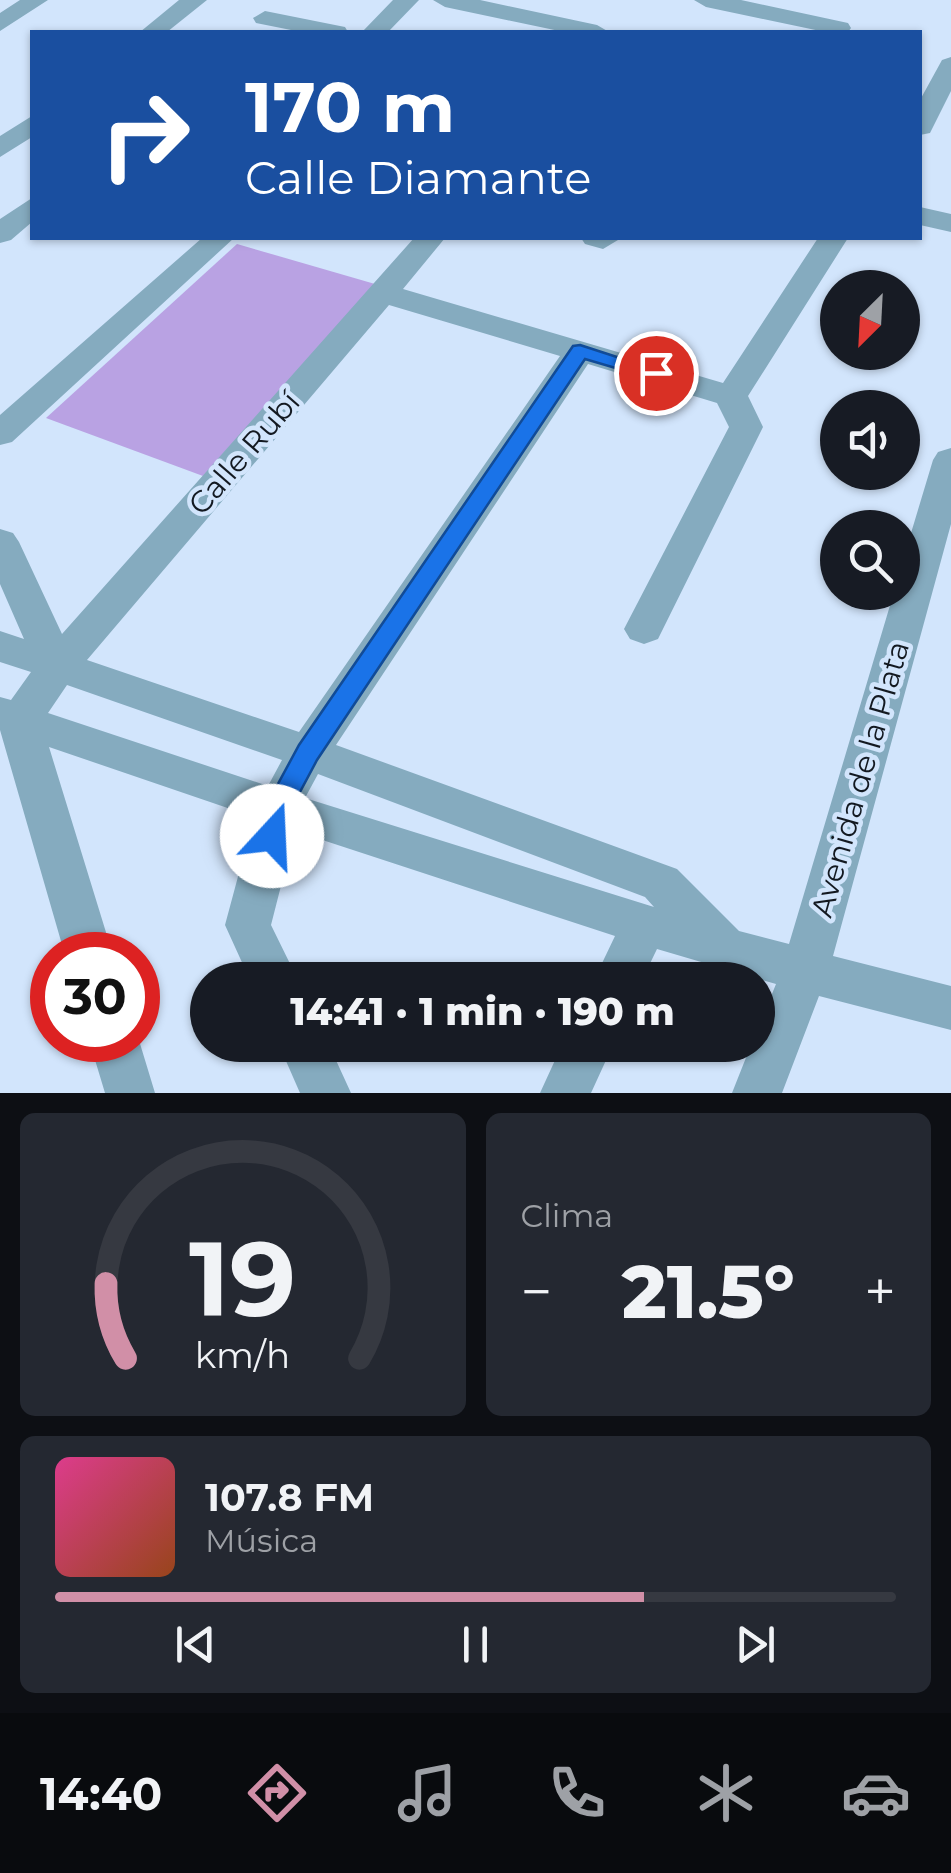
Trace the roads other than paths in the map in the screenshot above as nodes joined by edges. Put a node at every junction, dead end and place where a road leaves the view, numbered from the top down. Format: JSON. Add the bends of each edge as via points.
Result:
{"nodes":[{"id":1,"x":36,"y":0,"type":"edge"},
{"id":2,"x":195,"y":0,"type":"edge"},
{"id":3,"x":288,"y":0,"type":"edge"},
{"id":4,"x":407,"y":0,"type":"edge"},
{"id":5,"x":445,"y":0,"type":"edge"},
{"id":6,"x":706,"y":0,"type":"edge"},
{"id":7,"x":856,"y":0,"type":"edge"},
{"id":8,"x":0,"y":24,"type":"edge"},
{"id":9,"x":256,"y":26,"type":"edge"},
{"id":10,"x":155,"y":30,"type":"edge"},
{"id":11,"x":309,"y":30,"type":"edge"},
{"id":12,"x":376,"y":30,"type":"edge"},
{"id":13,"x":588,"y":30,"type":"edge"},
{"id":14,"x":838,"y":30,"type":"edge"},
{"id":15,"x":951,"y":65,"type":"edge"},
{"id":16,"x":922,"y":123,"type":"edge"},
{"id":17,"x":30,"y":126,"type":"edge"},
{"id":18,"x":0,"y":148,"type":"edge"},
{"id":19,"x":30,"y":209,"type":"edge"},
{"id":20,"x":922,"y":216,"type":"edge"},
{"id":21,"x":951,"y":222,"type":"edge"},
{"id":22,"x":0,"y":234,"type":"edge"},
{"id":23,"x":217,"y":240,"type":"edge"},
{"id":24,"x":428,"y":240,"type":"edge"},
{"id":25,"x":832,"y":240,"type":"edge"},
{"id":26,"x":383,"y":293,"type":"junction"},
{"id":27,"x":580,"y":351,"type":"junction"},
{"id":28,"x":731,"y":396,"type":"junction"},
{"id":29,"x":0,"y":434,"type":"edge"},
{"id":30,"x":951,"y":460,"type":"edge"},
{"id":31,"x":0,"y":542,"type":"edge"},
{"id":32,"x":644,"y":629,"type":"dead end"},
{"id":33,"x":0,"y":646,"type":"edge"},
{"id":34,"x":57,"y":667,"type":"junction"},
{"id":35,"x":10,"y":716,"type":"edge"},
{"id":36,"x":308,"y":752,"type":"junction"},
{"id":37,"x":279,"y":806,"type":"junction"},
{"id":38,"x":515,"y":829,"type":"junction"},
{"id":39,"x":492,"y":876,"type":"junction"},
{"id":40,"x":644,"y":926,"type":"junction"},
{"id":41,"x":81,"y":932,"type":"edge"},
{"id":42,"x":724,"y":946,"type":"junction"},
{"id":43,"x":265,"y":962,"type":"edge"},
{"id":44,"x":627,"y":962,"type":"edge"},
{"id":45,"x":804,"y":972,"type":"junction"},
{"id":46,"x":951,"y":1008,"type":"edge"},
{"id":47,"x":121,"y":1062,"type":"edge"},
{"id":48,"x":312,"y":1062,"type":"edge"},
{"id":49,"x":580,"y":1062,"type":"edge"},
{"id":50,"x":130,"y":1093,"type":"edge"},
{"id":51,"x":326,"y":1093,"type":"edge"},
{"id":52,"x":565,"y":1093,"type":"edge"},
{"id":53,"x":756,"y":1093,"type":"edge"}],
"edges":[{"from":1,"to":8,"type":"street"},
{"from":2,"to":10,"type":"street"},
{"from":3,"to":9,"type":"street"},
{"from":4,"to":12,"type":"street"},
{"from":5,"to":13,"type":"street"},
{"from":6,"to":14,"type":"street"},
{"from":7,"to":14,"type":"street"},
{"from":9,"to":11,"type":"street"},
{"from":15,"to":16,"type":"street"},
{"from":17,"to":18,"type":"street"},
{"from":19,"to":22,"type":"street"},
{"from":20,"to":21,"type":"street"},
{"from":23,"to":29,"type":"street"},
{"from":24,"to":26,"type":"street","name":"Calle Rubí"},
{"from":25,"to":28,"type":"street"},
{"from":26,"to":27,"type":"street"},
{"from":26,"to":34,"type":"street","name":"Calle Rubí"},
{"from":27,"to":28,"type":"street"},
{"from":27,"to":36,"type":"street"},
{"from":28,"to":32,"type":"street","via":[[746,427]]},
{"from":30,"to":45,"type":"street","name":"Avenida de la Plata"},
{"from":31,"to":34,"type":"street"},
{"from":33,"to":34,"type":"street"},
{"from":34,"to":35,"type":"street","name":"Calle Rubí"},
{"from":34,"to":36,"type":"street"},
{"from":35,"to":37,"type":"street"},
{"from":35,"to":41,"type":"street"},
{"from":36,"to":37,"type":"street"},
{"from":36,"to":38,"type":"street"},
{"from":37,"to":39,"type":"street"},
{"from":37,"to":43,"type":"street","via":[[248,925]]},
{"from":38,"to":39,"type":"street"},
{"from":38,"to":42,"type":"street","via":[[661,883]]},
{"from":39,"to":40,"type":"street"},
{"from":40,"to":42,"type":"street"},
{"from":40,"to":44,"type":"street"},
{"from":42,"to":45,"type":"street"},
{"from":45,"to":46,"type":"street"},
{"from":45,"to":53,"type":"street","name":"Avenida de la Plata"},
{"from":47,"to":50,"type":"street"},
{"from":48,"to":51,"type":"street"},
{"from":49,"to":52,"type":"street"}]}
